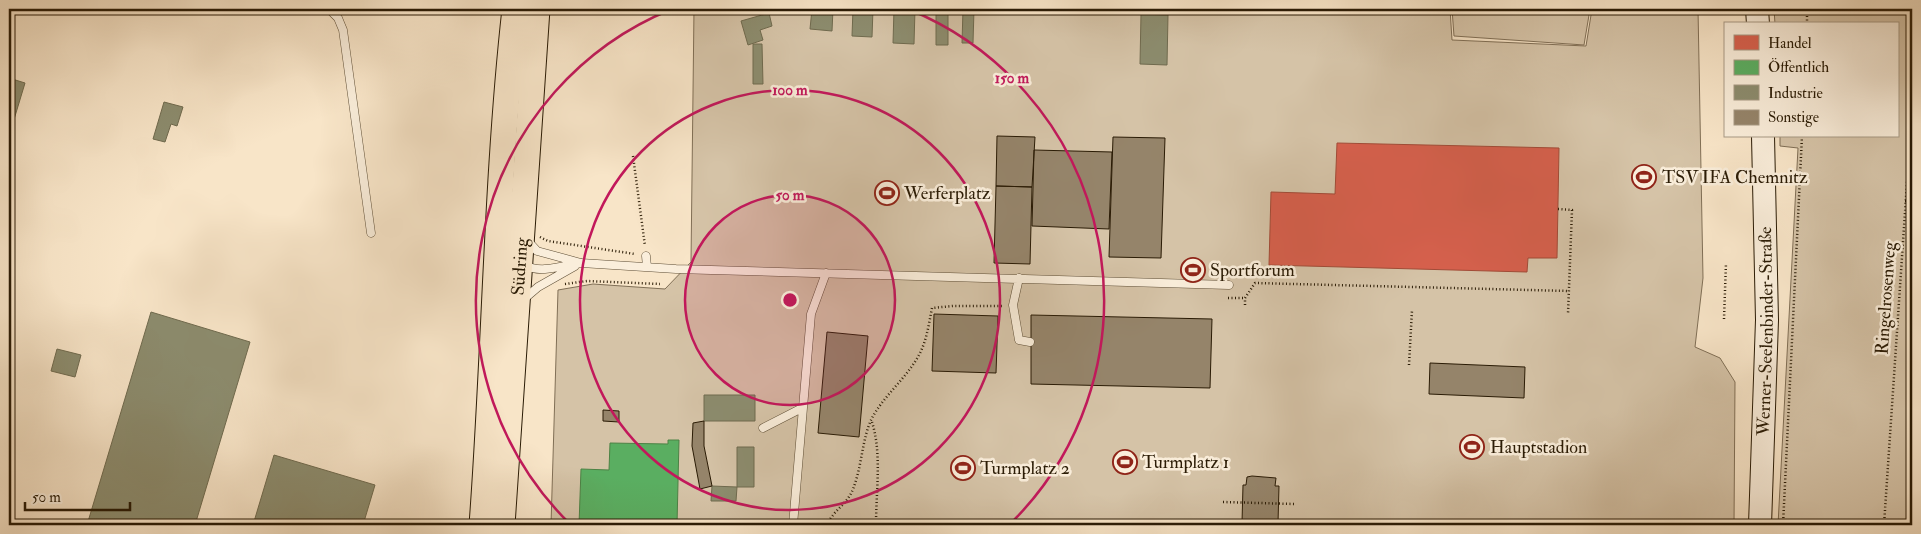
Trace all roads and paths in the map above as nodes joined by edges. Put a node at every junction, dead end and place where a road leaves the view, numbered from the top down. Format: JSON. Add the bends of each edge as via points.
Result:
{"nodes":[{"id":1,"x":329,"y":9,"type":"edge"},
{"id":2,"x":515,"y":9,"type":"edge"},
{"id":3,"x":537,"y":9,"type":"edge"},
{"id":4,"x":1757,"y":9,"type":"edge"},
{"id":5,"x":1807,"y":9,"type":"edge"},
{"id":6,"x":1911,"y":9,"type":"edge"},
{"id":7,"x":1758,"y":22,"type":"edge"},
{"id":8,"x":1807,"y":22,"type":"edge"},
{"id":9,"x":1912,"y":56,"type":"edge"},
{"id":10,"x":1912,"y":72,"type":"edge"},
{"id":11,"x":1763,"y":138,"type":"edge"},
{"id":12,"x":1802,"y":138,"type":"edge"},
{"id":13,"x":633,"y":156,"type":"dead end"},
{"id":14,"x":1905,"y":201,"type":"junction"},
{"id":15,"x":1912,"y":201,"type":"edge"},
{"id":16,"x":1558,"y":209,"type":"dead end"},
{"id":17,"x":371,"y":233,"type":"dead end"},
{"id":18,"x":516,"y":247,"type":"junction"},
{"id":19,"x":646,"y":256,"type":"junction"},
{"id":20,"x":1726,"y":262,"type":"dead end"},
{"id":21,"x":580,"y":263,"type":"junction"},
{"id":22,"x":647,"y":267,"type":"junction"},
{"id":23,"x":826,"y":273,"type":"junction"},
{"id":24,"x":1019,"y":278,"type":"junction"},
{"id":25,"x":660,"y":284,"type":"dead end"},
{"id":26,"x":1228,"y":285,"type":"dead end"},
{"id":27,"x":558,"y":286,"type":"dead end"},
{"id":28,"x":1568,"y":292,"type":"junction"},
{"id":29,"x":1228,"y":298,"type":"dead end"},
{"id":30,"x":1245,"y":298,"type":"junction"},
{"id":31,"x":1013,"y":305,"type":"junction"},
{"id":32,"x":1245,"y":305,"type":"dead end"},
{"id":33,"x":516,"y":308,"type":"junction"},
{"id":34,"x":1412,"y":310,"type":"dead end"},
{"id":35,"x":1568,"y":314,"type":"dead end"},
{"id":36,"x":1724,"y":318,"type":"dead end"},
{"id":37,"x":1030,"y":342,"type":"dead end"},
{"id":38,"x":1409,"y":365,"type":"dead end"},
{"id":39,"x":802,"y":408,"type":"junction"},
{"id":40,"x":871,"y":420,"type":"junction"},
{"id":41,"x":764,"y":428,"type":"dead end"},
{"id":42,"x":1223,"y":502,"type":"dead end"},
{"id":43,"x":1294,"y":504,"type":"dead end"},
{"id":44,"x":482,"y":525,"type":"edge"},
{"id":45,"x":502,"y":525,"type":"edge"},
{"id":46,"x":793,"y":525,"type":"edge"},
{"id":47,"x":827,"y":525,"type":"edge"},
{"id":48,"x":876,"y":525,"type":"edge"},
{"id":49,"x":1760,"y":525,"type":"edge"},
{"id":50,"x":1783,"y":525,"type":"edge"},
{"id":51,"x":1884,"y":525,"type":"edge"}],
"edges":[{"from":1,"to":17,"type":"lane","via":[[343,30]]},
{"from":2,"to":18,"type":"main road","name":"Südring","via":[[510,62]]},
{"from":3,"to":18,"type":"main road","name":"Südring"},
{"from":4,"to":7,"type":"main road"},
{"from":5,"to":8,"type":"path"},
{"from":6,"to":9,"type":"path"},
{"from":10,"to":14,"type":"path","name":"Ringelrosenweg"},
{"from":11,"to":49,"type":"main road","name":"Werner-Seelenbinder-Straße","via":[[1767,320]]},
{"from":12,"to":50,"type":"path"},
{"from":13,"to":19,"type":"path"},
{"from":14,"to":15,"type":"path"},
{"from":14,"to":51,"type":"path","name":"Ringelrosenweg"},
{"from":16,"to":28,"type":"path","via":[[1572,210]]},
{"from":18,"to":19,"type":"path","via":[[548,241]]},
{"from":18,"to":21,"type":"lane"},
{"from":18,"to":21,"type":"lane","via":[[535,270]]},
{"from":18,"to":33,"type":"main road","name":"Südring"},
{"from":18,"to":44,"type":"main road","name":"Südring","via":[[490,415]]},
{"from":19,"to":22,"type":"lane"},
{"from":20,"to":36,"type":"path"},
{"from":21,"to":22,"type":"lane"},
{"from":21,"to":33,"type":"lane","via":[[538,287]]},
{"from":22,"to":23,"type":"lane"},
{"from":23,"to":24,"type":"lane"},
{"from":23,"to":39,"type":"lane","via":[[811,314]]},
{"from":24,"to":26,"type":"lane"},
{"from":24,"to":31,"type":"lane"},
{"from":25,"to":27,"type":"path","via":[[587,280]]},
{"from":28,"to":30,"type":"path","via":[[1256,283]]},
{"from":28,"to":35,"type":"path"},
{"from":29,"to":30,"type":"path"},
{"from":30,"to":32,"type":"path"},
{"from":31,"to":37,"type":"lane","via":[[1019,340]]},
{"from":31,"to":40,"type":"path","via":[[932,308],[921,352]]},
{"from":33,"to":45,"type":"main road","name":"Südring"},
{"from":34,"to":38,"type":"path"},
{"from":39,"to":41,"type":"lane"},
{"from":39,"to":46,"type":"lane"},
{"from":40,"to":47,"type":"path","via":[[854,488],[847,502],[832,514]]},
{"from":40,"to":48,"type":"path","via":[[876,437]]},
{"from":42,"to":43,"type":"path"}]}
